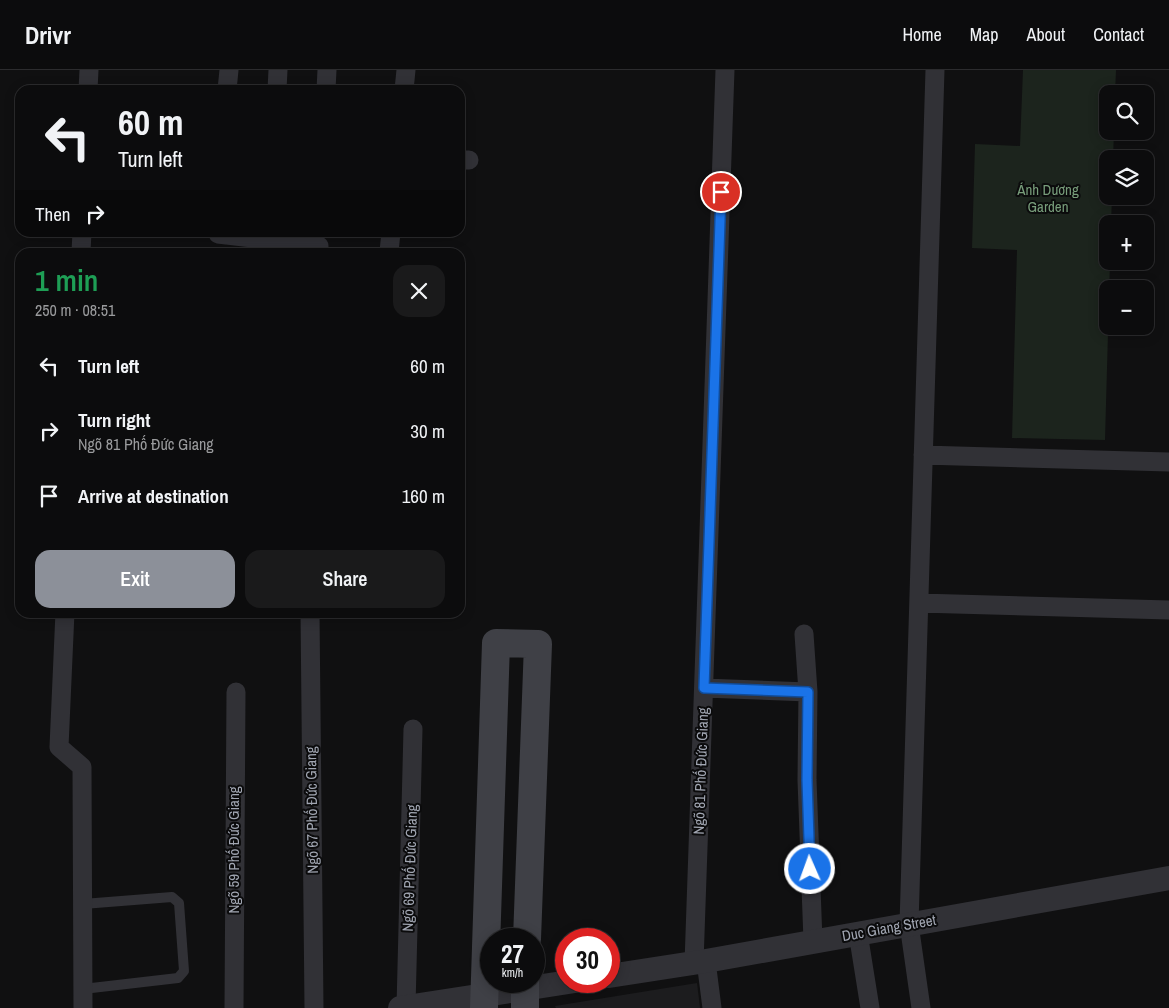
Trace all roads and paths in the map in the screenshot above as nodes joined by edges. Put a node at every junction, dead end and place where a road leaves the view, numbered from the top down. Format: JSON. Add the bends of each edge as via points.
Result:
{"nodes":[{"id":1,"x":89,"y":70,"type":"edge"},
{"id":2,"x":229,"y":70,"type":"edge"},
{"id":3,"x":278,"y":70,"type":"edge"},
{"id":4,"x":327,"y":70,"type":"edge"},
{"id":5,"x":406,"y":70,"type":"edge"},
{"id":6,"x":725,"y":70,"type":"edge"},
{"id":7,"x":935,"y":70,"type":"edge"},
{"id":8,"x":88,"y":85,"type":"edge"},
{"id":9,"x":228,"y":85,"type":"edge"},
{"id":10,"x":277,"y":85,"type":"edge"},
{"id":11,"x":326,"y":85,"type":"edge"},
{"id":12,"x":404,"y":85,"type":"edge"},
{"id":13,"x":248,"y":237,"type":"edge"},
{"id":14,"x":319,"y":244,"type":"edge"},
{"id":15,"x":923,"y":455,"type":"junction"},
{"id":16,"x":1169,"y":462,"type":"edge"},
{"id":17,"x":919,"y":603,"type":"junction"},
{"id":18,"x":1169,"y":610,"type":"edge"},
{"id":19,"x":65,"y":618,"type":"edge"},
{"id":20,"x":310,"y":618,"type":"edge"},
{"id":21,"x":804,"y":634,"type":"dead end"},
{"id":22,"x":704,"y":688,"type":"junction"},
{"id":23,"x":236,"y":692,"type":"dead end"},
{"id":24,"x":808,"y":692,"type":"junction"},
{"id":25,"x":413,"y":729,"type":"dead end"},
{"id":26,"x":1169,"y":878,"type":"edge"},
{"id":27,"x":83,"y":904,"type":"junction"},
{"id":28,"x":909,"y":924,"type":"junction"},
{"id":29,"x":486,"y":928,"type":"edge"},
{"id":30,"x":527,"y":928,"type":"edge"},
{"id":31,"x":858,"y":933,"type":"junction"},
{"id":32,"x":813,"y":941,"type":"junction"},
{"id":33,"x":700,"y":962,"type":"junction"},
{"id":34,"x":620,"y":974,"type":"edge"},
{"id":35,"x":83,"y":989,"type":"junction"},
{"id":36,"x":525,"y":993,"type":"edge"},
{"id":37,"x":484,"y":1002,"type":"edge"},
{"id":38,"x":84,"y":1008,"type":"edge"},
{"id":39,"x":234,"y":1008,"type":"edge"},
{"id":40,"x":314,"y":1008,"type":"edge"},
{"id":41,"x":403,"y":1008,"type":"edge"},
{"id":42,"x":712,"y":1008,"type":"edge"},
{"id":43,"x":870,"y":1008,"type":"edge"},
{"id":44,"x":921,"y":1008,"type":"edge"}],
"edges":[{"from":1,"to":8,"type":"street"},
{"from":2,"to":9,"type":"street"},
{"from":3,"to":10,"type":"street"},
{"from":4,"to":11,"type":"street"},
{"from":5,"to":12,"type":"street"},
{"from":6,"to":22,"type":"street","name":"Ngõ 81 Phố Đức Giang"},
{"from":7,"to":15,"type":"street"},
{"from":13,"to":14,"type":"street"},
{"from":15,"to":16,"type":"street"},
{"from":15,"to":17,"type":"street"},
{"from":17,"to":18,"type":"street"},
{"from":17,"to":28,"type":"street"},
{"from":19,"to":27,"type":"street","via":[[59,747],[82,767]]},
{"from":20,"to":40,"type":"street","name":"Ngõ 67 Phố Đức Giang"},
{"from":21,"to":24,"type":"street"},
{"from":22,"to":24,"type":"street"},
{"from":22,"to":33,"type":"street","name":"Ngõ 81 Phố Đức Giang"},
{"from":23,"to":39,"type":"street","name":"Ngõ 59 Phố Đức Giang"},
{"from":24,"to":32,"type":"street","via":[[807,780]]},
{"from":25,"to":41,"type":"street","name":"Ngõ 69 Phố Đức Giang"},
{"from":26,"to":28,"type":"street","name":"Duc Giang Street"},
{"from":27,"to":35,"type":"street"},
{"from":27,"to":35,"type":"lane","via":[[172,897],[179,903],[184,971],[178,978]]},
{"from":28,"to":31,"type":"street","name":"Duc Giang Street"},
{"from":28,"to":44,"type":"street"},
{"from":29,"to":30,"type":"main road","via":[[496,643],[538,644]]},
{"from":31,"to":32,"type":"street","name":"Duc Giang Street"},
{"from":31,"to":43,"type":"street"},
{"from":32,"to":33,"type":"street","name":"Duc Giang Street"},
{"from":33,"to":34,"type":"street","name":"Duc Giang Street"},
{"from":33,"to":42,"type":"street","name":"Ngõ 81 Phố Đức Giang"},
{"from":35,"to":38,"type":"street"},
{"from":36,"to":37,"type":"street"},
{"from":37,"to":41,"type":"street"}]}
